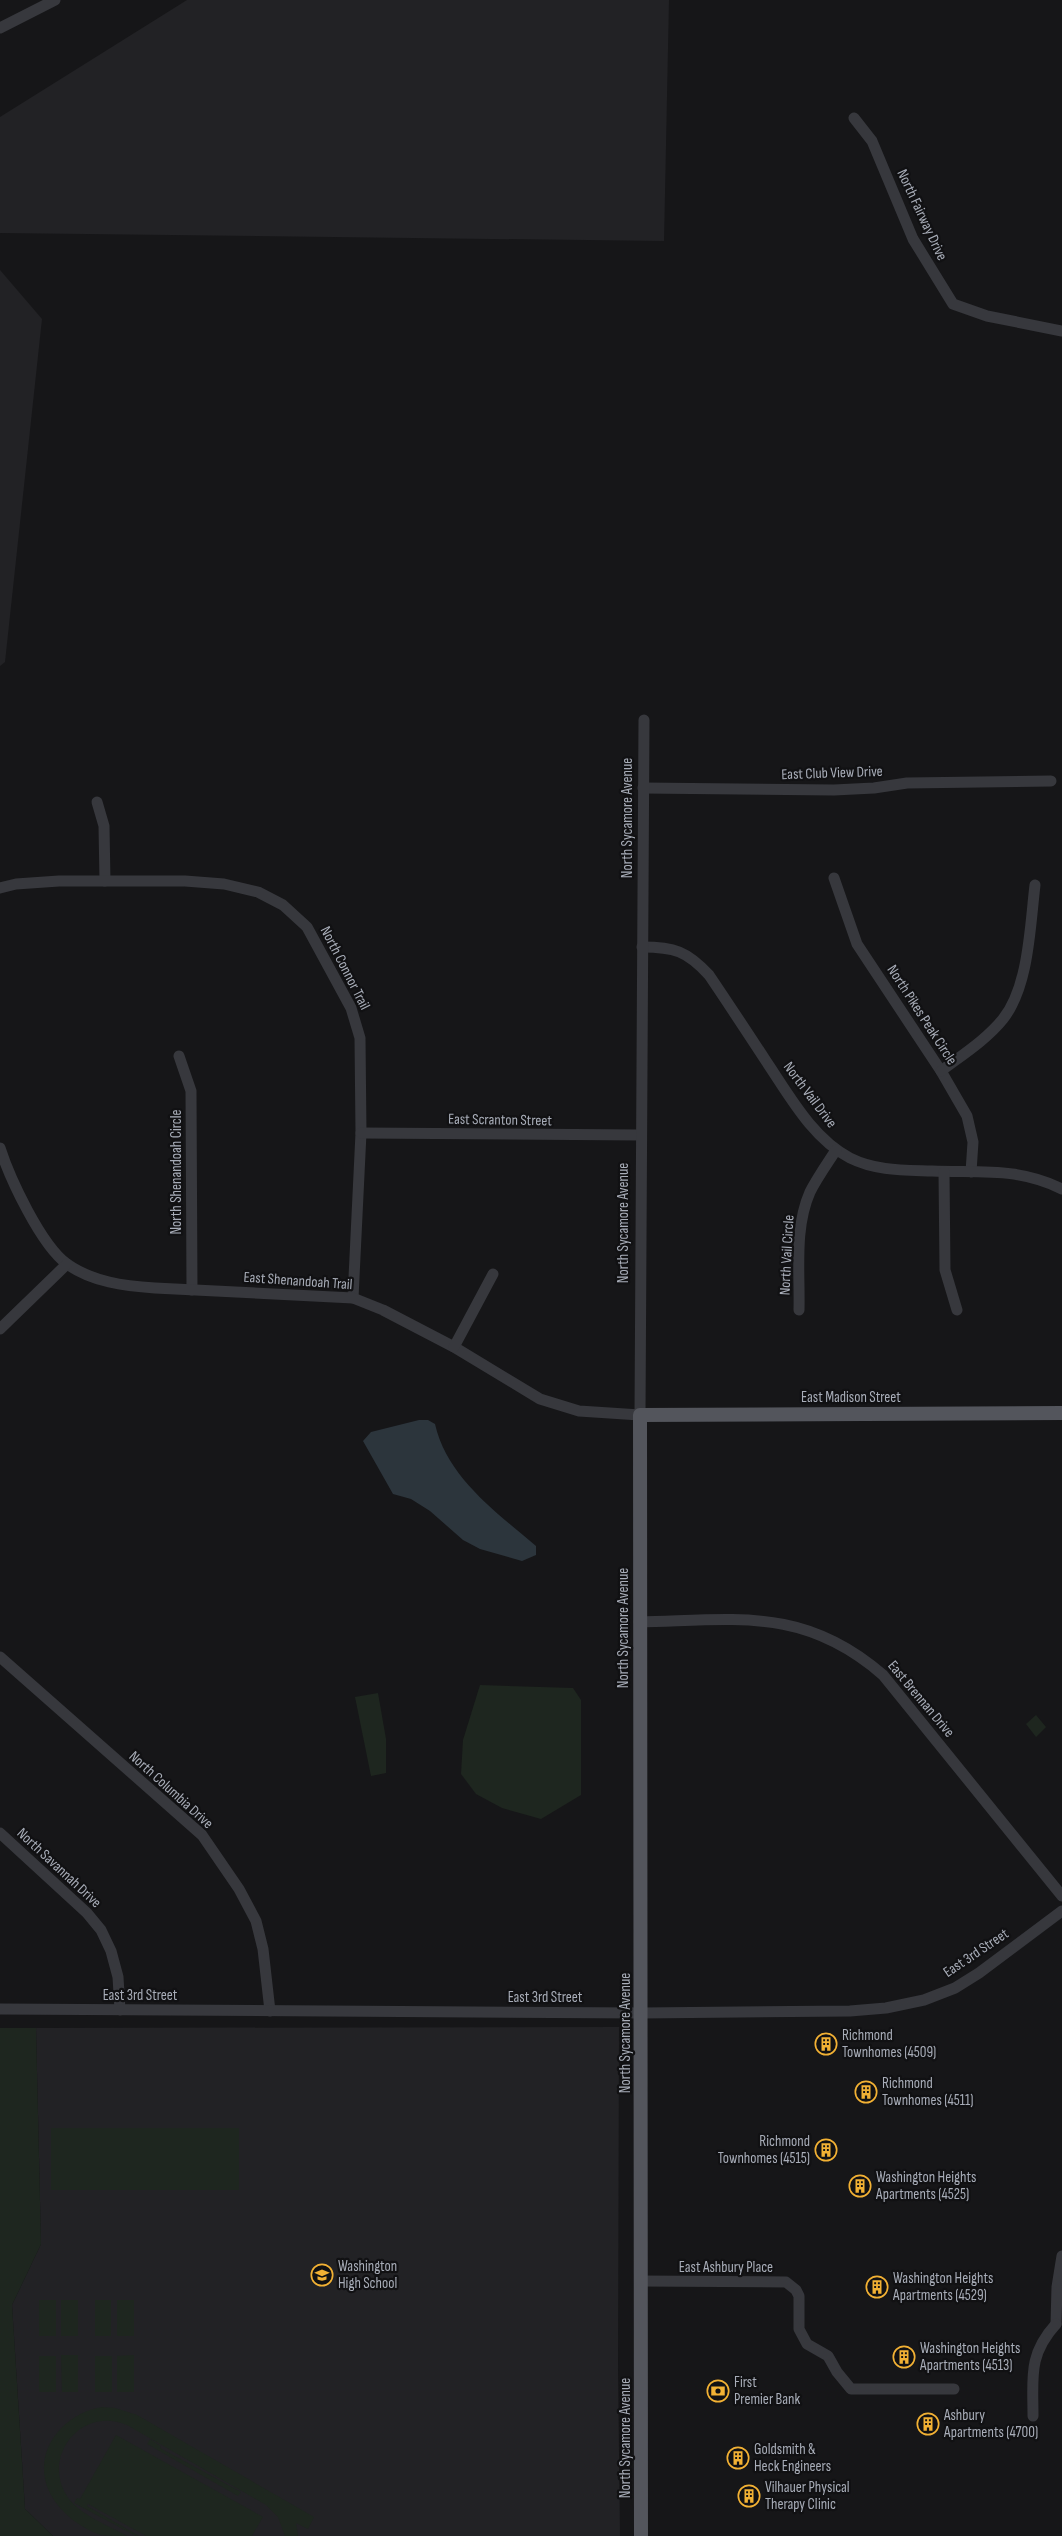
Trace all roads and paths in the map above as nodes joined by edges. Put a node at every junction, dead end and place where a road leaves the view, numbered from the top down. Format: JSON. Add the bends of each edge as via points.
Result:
{"nodes":[{"id":1,"x":55,"y":0,"type":"edge"},
{"id":2,"x":0,"y":28,"type":"edge"},
{"id":3,"x":854,"y":118,"type":"dead end"},
{"id":4,"x":1062,"y":331,"type":"edge"},
{"id":5,"x":644,"y":720,"type":"dead end"},
{"id":6,"x":1051,"y":781,"type":"dead end"},
{"id":7,"x":643,"y":788,"type":"junction"},
{"id":8,"x":97,"y":802,"type":"dead end"},
{"id":9,"x":834,"y":878,"type":"dead end"},
{"id":10,"x":105,"y":881,"type":"junction"},
{"id":11,"x":1035,"y":885,"type":"dead end"},
{"id":12,"x":0,"y":888,"type":"edge"},
{"id":13,"x":642,"y":947,"type":"junction"},
{"id":14,"x":179,"y":1056,"type":"dead end"},
{"id":15,"x":941,"y":1071,"type":"junction"},
{"id":16,"x":361,"y":1133,"type":"junction"},
{"id":17,"x":640,"y":1136,"type":"junction"},
{"id":18,"x":0,"y":1148,"type":"edge"},
{"id":19,"x":836,"y":1150,"type":"junction"},
{"id":20,"x":944,"y":1172,"type":"junction"},
{"id":21,"x":971,"y":1172,"type":"junction"},
{"id":22,"x":1062,"y":1189,"type":"edge"},
{"id":23,"x":67,"y":1264,"type":"junction"},
{"id":24,"x":493,"y":1274,"type":"dead end"},
{"id":25,"x":192,"y":1290,"type":"junction"},
{"id":26,"x":353,"y":1298,"type":"junction"},
{"id":27,"x":799,"y":1310,"type":"dead end"},
{"id":28,"x":957,"y":1310,"type":"dead end"},
{"id":29,"x":0,"y":1329,"type":"edge"},
{"id":30,"x":454,"y":1347,"type":"junction"},
{"id":31,"x":1062,"y":1413,"type":"edge"},
{"id":32,"x":640,"y":1415,"type":"junction"},
{"id":33,"x":639,"y":1622,"type":"junction"},
{"id":34,"x":0,"y":1657,"type":"edge"},
{"id":35,"x":0,"y":1832,"type":"edge"},
{"id":36,"x":1062,"y":1896,"type":"edge"},
{"id":37,"x":1062,"y":1911,"type":"edge"},
{"id":38,"x":0,"y":2010,"type":"edge"},
{"id":39,"x":120,"y":2010,"type":"junction"},
{"id":40,"x":270,"y":2011,"type":"junction"},
{"id":41,"x":642,"y":2013,"type":"junction"},
{"id":42,"x":1062,"y":2256,"type":"edge"},
{"id":43,"x":640,"y":2281,"type":"junction"},
{"id":44,"x":1059,"y":2324,"type":"edge"},
{"id":45,"x":954,"y":2389,"type":"dead end"},
{"id":46,"x":1033,"y":2416,"type":"dead end"},
{"id":47,"x":642,"y":2536,"type":"edge"}],
"edges":[{"from":1,"to":2,"type":"street"},
{"from":3,"to":4,"type":"street","name":"North Fairway Drive","via":[[872,141],[913,239],[953,304],[986,316]]},
{"from":5,"to":7,"type":"street","name":"North Sycamore Avenue"},
{"from":6,"to":7,"type":"street","name":"East Club View Drive","via":[[907,783],[834,790]]},
{"from":7,"to":13,"type":"street","name":"North Sycamore Avenue"},
{"from":8,"to":10,"type":"street","via":[[104,826]]},
{"from":9,"to":15,"type":"street","name":"North Pikes Peak Circle","via":[[857,944]]},
{"from":10,"to":12,"type":"street","name":"North Connor Trail","via":[[36,881]]},
{"from":10,"to":16,"type":"street","name":"North Connor Trail","via":[[224,884],[258,892],[283,905],[307,927],[356,1021],[361,1051]]},
{"from":11,"to":15,"type":"street","via":[[1022,978],[1015,1000],[990,1033]]},
{"from":13,"to":17,"type":"street","name":"North Sycamore Avenue"},
{"from":13,"to":19,"type":"street","name":"North Vail Drive","via":[[679,951],[696,960],[791,1098]]},
{"from":14,"to":25,"type":"street","name":"North Shenandoah Circle","via":[[191,1092]]},
{"from":15,"to":21,"type":"street","name":"North Pikes Peak Circle","via":[[967,1116],[972,1142]]},
{"from":16,"to":17,"type":"street","name":"East Scranton Street"},
{"from":16,"to":26,"type":"street","name":"North Connor Trail"},
{"from":17,"to":32,"type":"street","name":"North Sycamore Avenue"},
{"from":18,"to":23,"type":"street","name":"East Shenandoah Trail","via":[[30,1215]]},
{"from":19,"to":20,"type":"street","name":"North Vail Drive","via":[[888,1170]]},
{"from":19,"to":27,"type":"street","name":"North Vail Circle","via":[[810,1192],[803,1212]]},
{"from":20,"to":21,"type":"street","name":"North Vail Drive"},
{"from":20,"to":28,"type":"street","via":[[945,1270]]},
{"from":21,"to":22,"type":"street","name":"North Vail Drive","via":[[1024,1174]]},
{"from":23,"to":25,"type":"street","name":"East Shenandoah Trail","via":[[97,1278],[126,1286]]},
{"from":23,"to":29,"type":"street"},
{"from":24,"to":30,"type":"street"},
{"from":25,"to":26,"type":"street","name":"East Shenandoah Trail"},
{"from":26,"to":30,"type":"street","name":"East Shenandoah Trail"},
{"from":30,"to":32,"type":"street","name":"East Shenandoah Trail","via":[[540,1399],[579,1411]]},
{"from":31,"to":32,"type":"main road","name":"East Madison Street"},
{"from":32,"to":33,"type":"main road","name":"North Sycamore Avenue"},
{"from":33,"to":36,"type":"street","name":"East Brennan Drive","via":[[765,1620],[832,1639],[861,1656],[883,1675]]},
{"from":33,"to":41,"type":"main road","name":"North Sycamore Avenue"},
{"from":34,"to":40,"type":"street","name":"North Columbia Drive","via":[[202,1835],[240,1889],[256,1921]]},
{"from":35,"to":39,"type":"street","name":"North Savannah Drive","via":[[87,1912],[101,1930],[118,1977]]},
{"from":37,"to":41,"type":"street","name":"East 3rd Street","via":[[979,1973],[955,1988],[924,2000],[850,2011]]},
{"from":38,"to":39,"type":"street","name":"East 3rd Street"},
{"from":39,"to":40,"type":"street","name":"East 3rd Street"},
{"from":40,"to":41,"type":"street","name":"East 3rd Street"},
{"from":41,"to":43,"type":"main road","name":"North Sycamore Avenue"},
{"from":42,"to":44,"type":"street","via":[[1057,2287]]},
{"from":43,"to":45,"type":"street","name":"East Ashbury Place","via":[[786,2282],[799,2296],[799,2329],[806,2344],[828,2356],[851,2389]]},
{"from":43,"to":47,"type":"main road","name":"North Sycamore Avenue"},
{"from":44,"to":46,"type":"street","via":[[1042,2339],[1036,2354]]}]}
